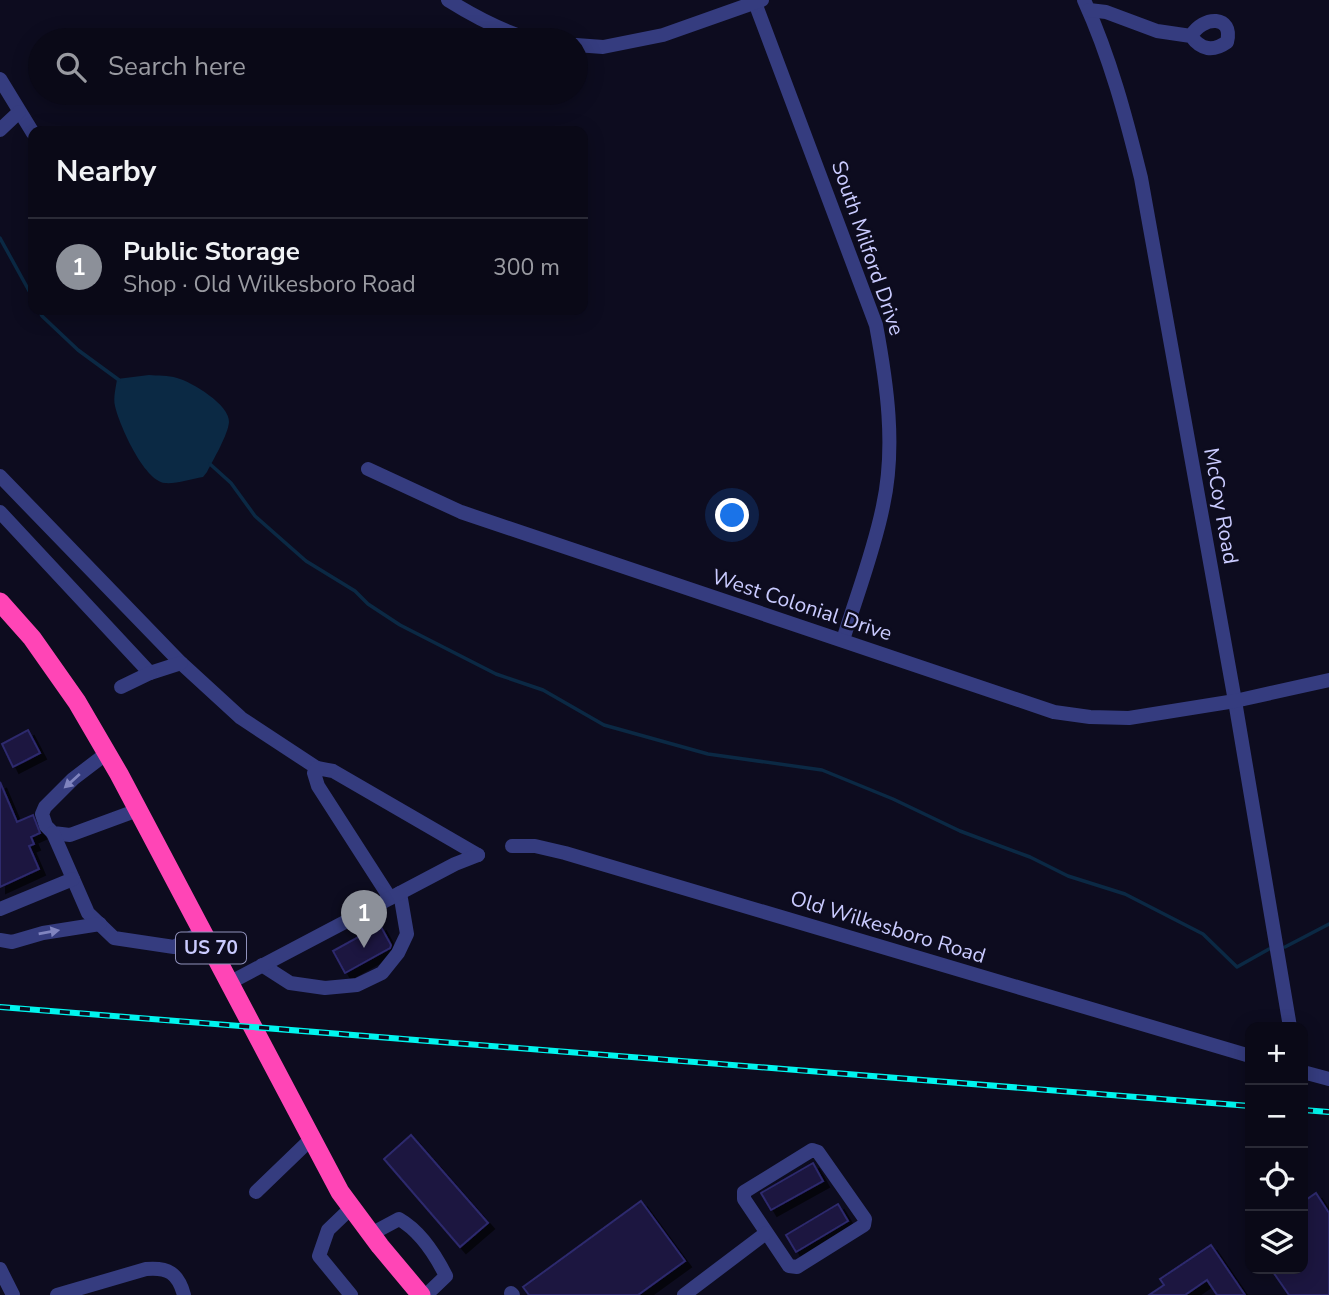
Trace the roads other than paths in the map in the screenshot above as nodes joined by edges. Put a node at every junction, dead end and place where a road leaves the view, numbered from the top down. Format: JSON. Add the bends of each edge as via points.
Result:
{"nodes":[{"id":1,"x":448,"y":0,"type":"edge"},
{"id":2,"x":757,"y":1,"type":"edge"},
{"id":3,"x":1086,"y":5,"type":"edge"},
{"id":4,"x":498,"y":28,"type":"edge"},
{"id":5,"x":1191,"y":36,"type":"dead end"},
{"id":6,"x":588,"y":46,"type":"edge"},
{"id":7,"x":0,"y":79,"type":"edge"},
{"id":8,"x":19,"y":112,"type":"junction"},
{"id":9,"x":28,"y":126,"type":"edge"},
{"id":10,"x":0,"y":130,"type":"edge"},
{"id":11,"x":368,"y":469,"type":"dead end"},
{"id":12,"x":0,"y":476,"type":"edge"},
{"id":13,"x":0,"y":512,"type":"edge"},
{"id":14,"x":0,"y":602,"type":"edge"},
{"id":15,"x":843,"y":640,"type":"junction"},
{"id":16,"x":181,"y":663,"type":"junction"},
{"id":17,"x":150,"y":673,"type":"junction"},
{"id":18,"x":1329,"y":680,"type":"edge"},
{"id":19,"x":121,"y":687,"type":"dead end"},
{"id":20,"x":1235,"y":701,"type":"junction"},
{"id":21,"x":107,"y":753,"type":"junction"},
{"id":22,"x":317,"y":768,"type":"junction"},
{"id":23,"x":138,"y":810,"type":"junction"},
{"id":24,"x":53,"y":833,"type":"junction"},
{"id":25,"x":512,"y":846,"type":"dead end"},
{"id":26,"x":74,"y":879,"type":"junction"},
{"id":27,"x":395,"y":896,"type":"junction"},
{"id":28,"x":0,"y":909,"type":"edge"},
{"id":29,"x":100,"y":924,"type":"junction"},
{"id":30,"x":202,"y":932,"type":"junction"},
{"id":31,"x":0,"y":940,"type":"edge"},
{"id":32,"x":262,"y":965,"type":"junction"},
{"id":33,"x":229,"y":983,"type":"junction"},
{"id":34,"x":1289,"y":1022,"type":"edge"},
{"id":35,"x":1245,"y":1055,"type":"edge"},
{"id":36,"x":1308,"y":1073,"type":"edge"},
{"id":37,"x":1329,"y":1079,"type":"edge"},
{"id":38,"x":311,"y":1139,"type":"junction"},
{"id":39,"x":256,"y":1192,"type":"dead end"},
{"id":40,"x":352,"y":1207,"type":"junction"},
{"id":41,"x":766,"y":1233,"type":"junction"},
{"id":42,"x":371,"y":1234,"type":"junction"},
{"id":43,"x":0,"y":1269,"type":"edge"},
{"id":44,"x":13,"y":1295,"type":"edge"},
{"id":45,"x":57,"y":1295,"type":"edge"},
{"id":46,"x":184,"y":1295,"type":"edge"},
{"id":47,"x":351,"y":1295,"type":"edge"},
{"id":48,"x":421,"y":1295,"type":"edge"},
{"id":49,"x":426,"y":1295,"type":"edge"},
{"id":50,"x":684,"y":1295,"type":"edge"}],
"edges":[{"from":1,"to":4,"type":"street"},
{"from":2,"to":6,"type":"street","via":[[663,35]]},
{"from":2,"to":15,"type":"street","name":"South Milford Drive","via":[[876,325],[884,364],[889,447],[883,506]]},
{"from":3,"to":5,"type":"street","via":[[1157,30]]},
{"from":3,"to":20,"type":"street","name":"McCoy Road","via":[[1124,107],[1141,178]]},
{"from":7,"to":8,"type":"street"},
{"from":8,"to":9,"type":"street"},
{"from":8,"to":10,"type":"street"},
{"from":11,"to":15,"type":"street","name":"West Colonial Drive","via":[[461,512]]},
{"from":12,"to":16,"type":"street"},
{"from":13,"to":17,"type":"street"},
{"from":14,"to":21,"type":"highway","number":"US 70","via":[[70,691]]},
{"from":15,"to":20,"type":"street","name":"West Colonial Drive","via":[[1055,712],[1129,718]]},
{"from":16,"to":17,"type":"street"},
{"from":16,"to":22,"type":"street","via":[[241,718]]},
{"from":17,"to":19,"type":"street"},
{"from":18,"to":20,"type":"street","name":"West Colonial Drive"},
{"from":20,"to":34,"type":"street","name":"McCoy Road"},
{"from":21,"to":23,"type":"highway","number":"US 70"},
{"from":21,"to":24,"type":"street","one_way":true,"via":[[45,807],[42,814]]},
{"from":22,"to":27,"type":"street","via":[[318,786]]},
{"from":22,"to":27,"type":"street","via":[[333,771],[478,855]]},
{"from":23,"to":24,"type":"street","via":[[70,835]]},
{"from":23,"to":30,"type":"highway","number":"US 70"},
{"from":24,"to":26,"type":"street"},
{"from":25,"to":35,"type":"street","name":"Old Wilkesboro Road","via":[[565,853]]},
{"from":26,"to":28,"type":"street"},
{"from":26,"to":29,"type":"street","via":[[88,913]]},
{"from":27,"to":32,"type":"street"},
{"from":27,"to":32,"type":"street","via":[[407,934],[382,973],[356,985],[325,988],[290,984]]},
{"from":29,"to":30,"type":"street","via":[[114,938],[174,947]]},
{"from":31,"to":29,"type":"street","one_way":true,"via":[[12,942]]},
{"from":30,"to":33,"type":"highway","number":"US 70"},
{"from":32,"to":33,"type":"street"},
{"from":33,"to":38,"type":"highway","number":"US 70"},
{"from":36,"to":37,"type":"street"},
{"from":38,"to":39,"type":"street"},
{"from":38,"to":40,"type":"highway","number":"US 70"},
{"from":40,"to":42,"type":"highway","number":"US 70"},
{"from":40,"to":47,"type":"street","via":[[328,1230],[319,1256]]},
{"from":41,"to":41,"type":"street","via":[[744,1192],[812,1150],[818,1152],[864,1219],[864,1225],[797,1267],[789,1266]]},
{"from":41,"to":50,"type":"street"},
{"from":42,"to":48,"type":"highway","number":"US 70"},
{"from":42,"to":49,"type":"street","via":[[399,1219],[412,1226],[446,1276]]},
{"from":43,"to":44,"type":"street"},
{"from":45,"to":46,"type":"street","via":[[160,1268],[172,1271]]}]}
